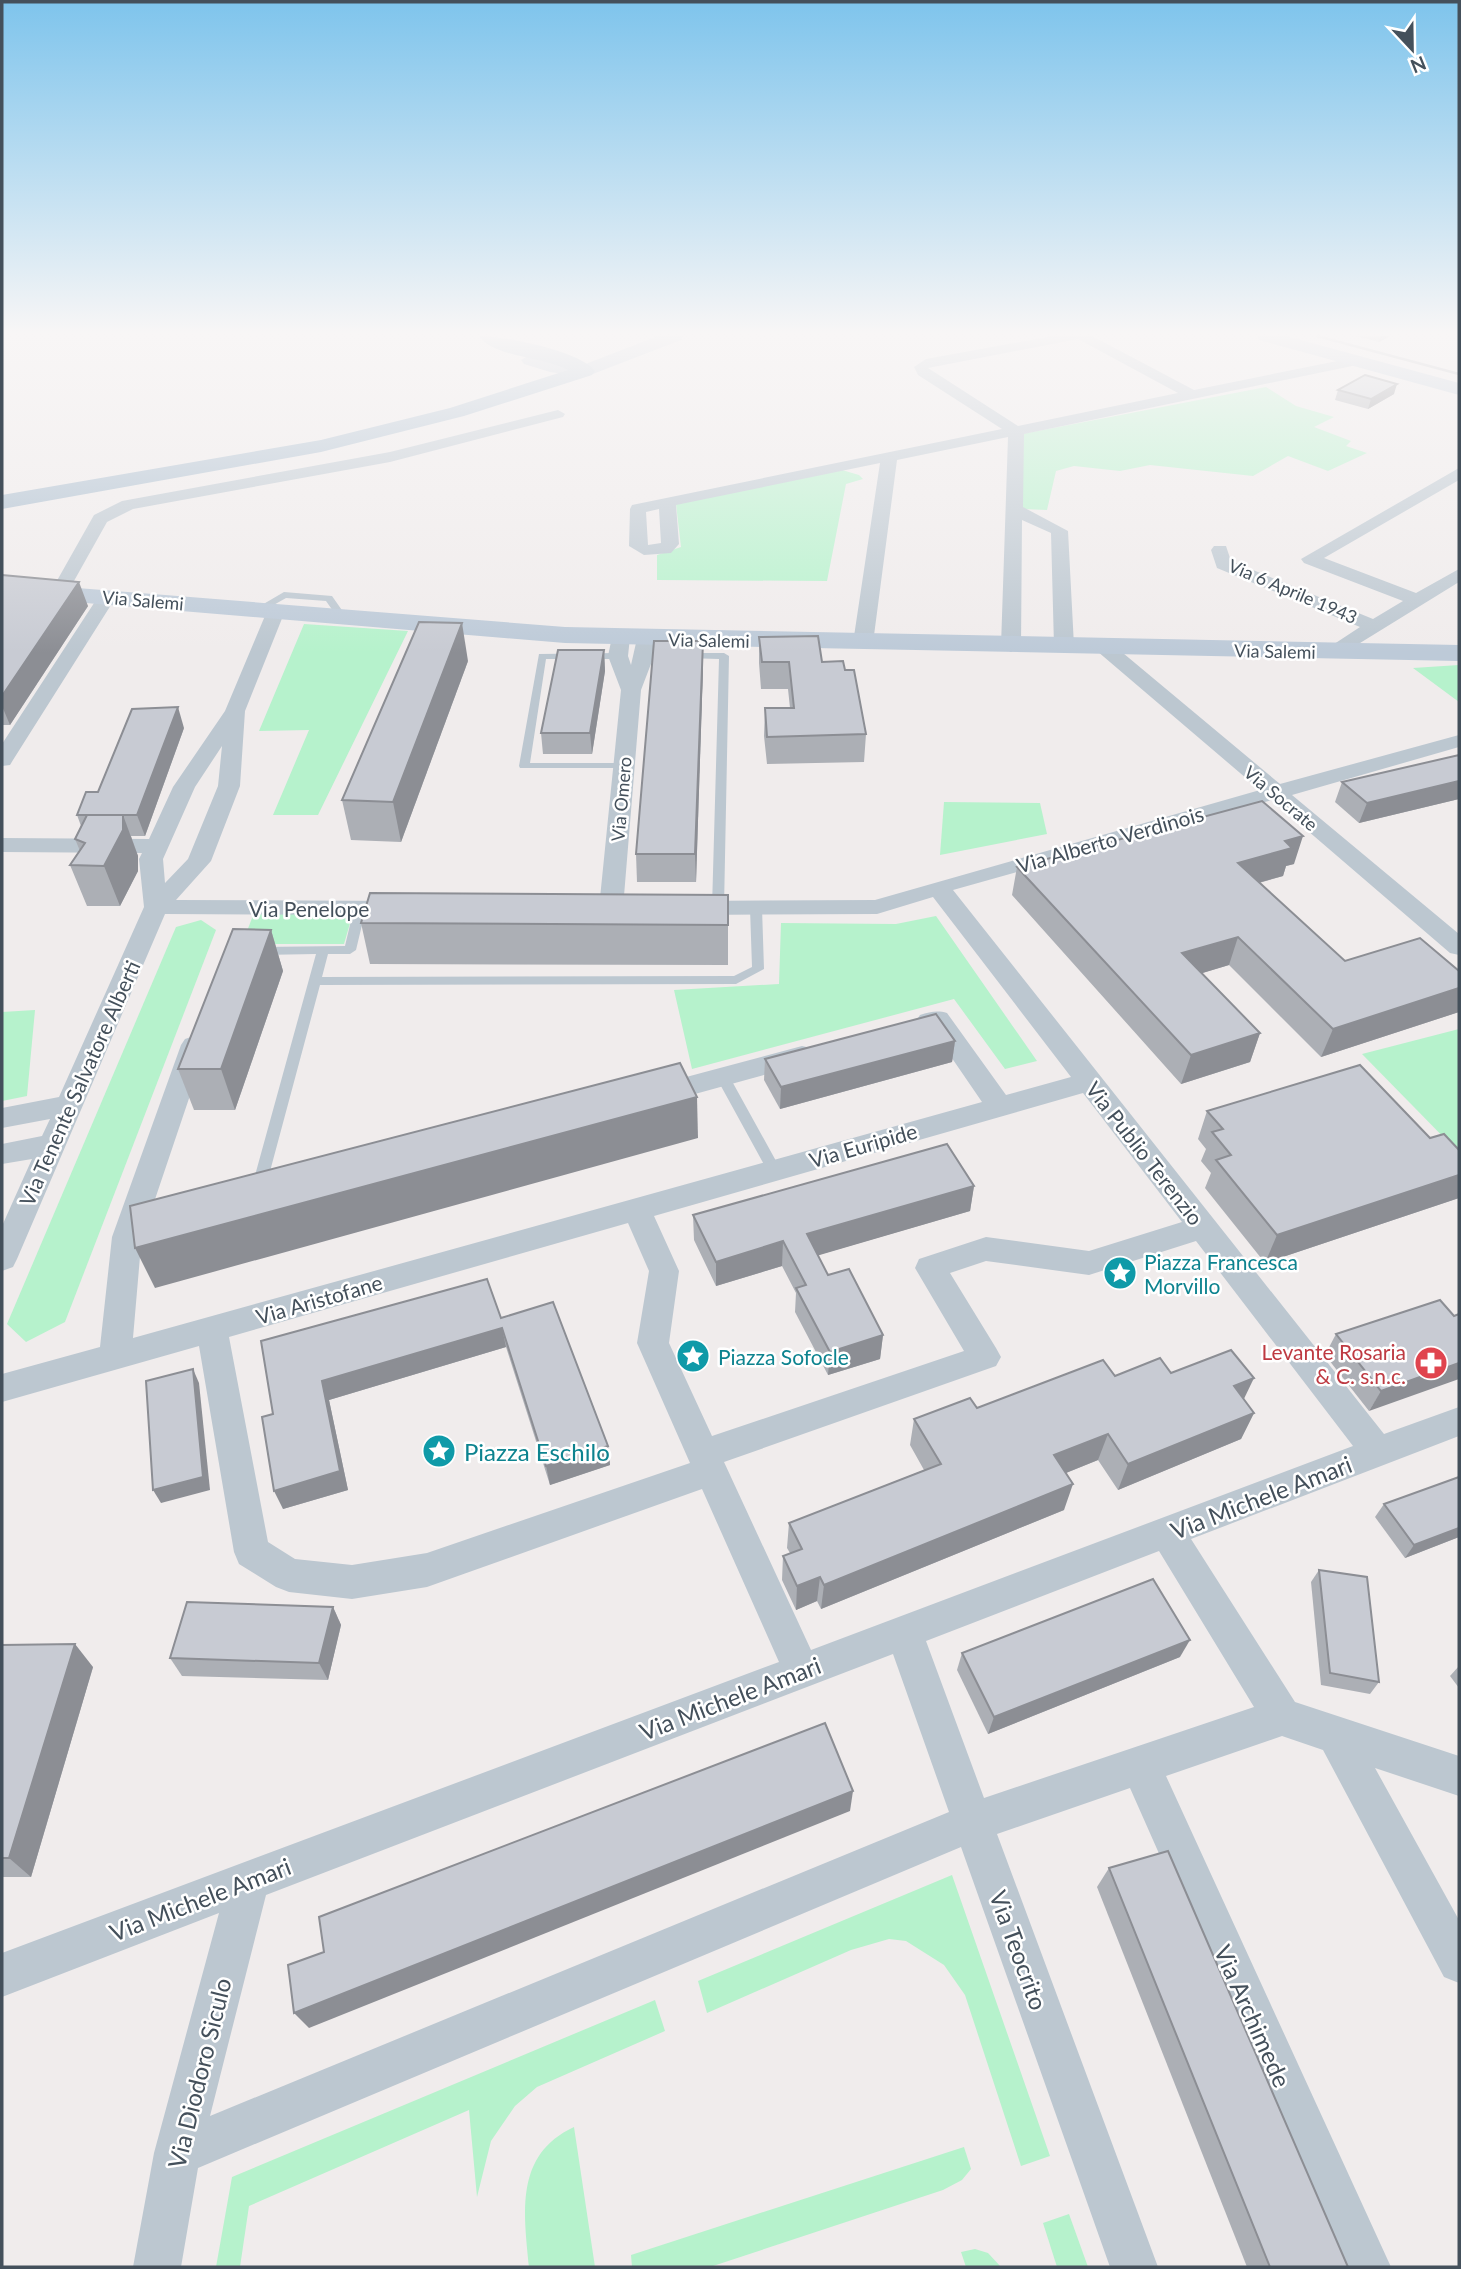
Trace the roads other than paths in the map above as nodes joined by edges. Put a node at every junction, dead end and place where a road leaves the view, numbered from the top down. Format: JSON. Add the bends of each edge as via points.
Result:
{"nodes":[{"id":1,"x":337,"y":442,"type":"edge"},
{"id":2,"x":449,"y":442,"type":"edge"},
{"id":3,"x":963,"y":442,"type":"edge"},
{"id":4,"x":1016,"y":442,"type":"edge"},
{"id":5,"x":889,"y":457,"type":"junction"},
{"id":6,"x":1459,"y":473,"type":"edge"},
{"id":7,"x":2,"y":502,"type":"edge"},
{"id":8,"x":667,"y":502,"type":"dead end"},
{"id":9,"x":1014,"y":509,"type":"junction"},
{"id":10,"x":1220,"y":550,"type":"dead end"},
{"id":11,"x":1459,"y":574,"type":"edge"},
{"id":12,"x":2,"y":589,"type":"edge"},
{"id":13,"x":59,"y":593,"type":"junction"},
{"id":14,"x":107,"y":597,"type":"junction"},
{"id":15,"x":1418,"y":600,"type":"junction"},
{"id":16,"x":268,"y":610,"type":"junction"},
{"id":17,"x":1374,"y":626,"type":"junction"},
{"id":18,"x":863,"y":643,"type":"junction"},
{"id":19,"x":1011,"y":646,"type":"junction"},
{"id":20,"x":1064,"y":646,"type":"junction"},
{"id":21,"x":1104,"y":647,"type":"junction"},
{"id":22,"x":637,"y":649,"type":"junction"},
{"id":23,"x":1332,"y":652,"type":"junction"},
{"id":24,"x":1459,"y":653,"type":"edge"},
{"id":25,"x":671,"y":656,"type":"edge"},
{"id":26,"x":235,"y":711,"type":"junction"},
{"id":27,"x":1459,"y":741,"type":"edge"},
{"id":28,"x":2,"y":760,"type":"edge"},
{"id":29,"x":624,"y":766,"type":"junction"},
{"id":30,"x":1275,"y":793,"type":"junction"},
{"id":31,"x":2,"y":845,"type":"edge"},
{"id":32,"x":157,"y":846,"type":"junction"},
{"id":33,"x":938,"y":887,"type":"junction"},
{"id":34,"x":156,"y":907,"type":"junction"},
{"id":35,"x":360,"y":908,"type":"junction"},
{"id":36,"x":430,"y":908,"type":"edge"},
{"id":37,"x":583,"y":908,"type":"edge"},
{"id":38,"x":611,"y":908,"type":"junction"},
{"id":39,"x":638,"y":908,"type":"edge"},
{"id":40,"x":664,"y":908,"type":"edge"},
{"id":41,"x":718,"y":908,"type":"junction"},
{"id":42,"x":756,"y":908,"type":"junction"},
{"id":43,"x":240,"y":929,"type":"junction"},
{"id":44,"x":1459,"y":947,"type":"edge"},
{"id":45,"x":323,"y":950,"type":"junction"},
{"id":46,"x":314,"y":981,"type":"junction"},
{"id":47,"x":204,"y":1016,"type":"edge"},
{"id":48,"x":911,"y":1026,"type":"edge"},
{"id":49,"x":830,"y":1048,"type":"edge"},
{"id":50,"x":723,"y":1077,"type":"junction"},
{"id":51,"x":1089,"y":1082,"type":"junction"},
{"id":52,"x":629,"y":1101,"type":"edge"},
{"id":53,"x":69,"y":1105,"type":"junction"},
{"id":54,"x":1000,"y":1107,"type":"junction"},
{"id":55,"x":2,"y":1118,"type":"edge"},
{"id":56,"x":51,"y":1145,"type":"junction"},
{"id":57,"x":2,"y":1154,"type":"edge"},
{"id":58,"x":774,"y":1170,"type":"junction"},
{"id":59,"x":260,"y":1200,"type":"edge"},
{"id":60,"x":636,"y":1209,"type":"junction"},
{"id":61,"x":191,"y":1219,"type":"edge"},
{"id":62,"x":1203,"y":1227,"type":"junction"},
{"id":63,"x":127,"y":1237,"type":"junction"},
{"id":64,"x":2,"y":1259,"type":"edge"},
{"id":65,"x":212,"y":1329,"type":"junction"},
{"id":66,"x":115,"y":1356,"type":"junction"},
{"id":67,"x":2,"y":1388,"type":"edge"},
{"id":68,"x":1459,"y":1421,"type":"edge"},
{"id":69,"x":1378,"y":1452,"type":"junction"},
{"id":70,"x":707,"y":1462,"type":"junction"},
{"id":71,"x":1167,"y":1533,"type":"junction"},
{"id":72,"x":904,"y":1632,"type":"junction"},
{"id":73,"x":802,"y":1671,"type":"junction"},
{"id":74,"x":1282,"y":1717,"type":"junction"},
{"id":75,"x":1336,"y":1735,"type":"junction"},
{"id":76,"x":1140,"y":1765,"type":"junction"},
{"id":77,"x":1459,"y":1776,"type":"edge"},
{"id":78,"x":973,"y":1822,"type":"junction"},
{"id":79,"x":249,"y":1880,"type":"junction"},
{"id":80,"x":1459,"y":1962,"type":"edge"},
{"id":81,"x":2,"y":1975,"type":"edge"},
{"id":82,"x":177,"y":2153,"type":"junction"},
{"id":83,"x":157,"y":2267,"type":"edge"},
{"id":84,"x":1134,"y":2267,"type":"edge"},
{"id":85,"x":1367,"y":2267,"type":"edge"}],
"edges":[{"from":1,"to":7,"type":"main road"},
{"from":2,"to":13,"type":"street","via":[[128,505],[100,519]]},
{"from":3,"to":5,"type":"street"},
{"from":4,"to":9,"type":"street"},
{"from":5,"to":8,"type":"street"},
{"from":5,"to":18,"type":"street"},
{"from":6,"to":15,"type":"street","via":[[1310,559]]},
{"from":9,"to":19,"type":"street"},
{"from":9,"to":20,"type":"street","via":[[1059,531]]},
{"from":10,"to":17,"type":"street","name":"Via 6 Aprile 1943","via":[[1223,564]]},
{"from":11,"to":15,"type":"street"},
{"from":12,"to":13,"type":"street","name":"Via Salemi"},
{"from":13,"to":14,"type":"street","name":"Via Salemi"},
{"from":14,"to":16,"type":"street","name":"Via Salemi"},
{"from":14,"to":28,"type":"street"},
{"from":15,"to":17,"type":"street"},
{"from":16,"to":22,"type":"street","name":"Via Salemi"},
{"from":16,"to":26,"type":"street","name":"Via Tenente Salvatore Alberti"},
{"from":17,"to":23,"type":"street"},
{"from":18,"to":19,"type":"street","name":"Via Salemi"},
{"from":18,"to":22,"type":"street","name":"Via Salemi"},
{"from":19,"to":20,"type":"street","name":"Via Salemi"},
{"from":20,"to":21,"type":"street","name":"Via Salemi"},
{"from":21,"to":23,"type":"street","name":"Via Salemi"},
{"from":21,"to":30,"type":"street","name":"Via Socrate"},
{"from":22,"to":29,"type":"street","name":"Via Omero"},
{"from":22,"to":29,"type":"lane","via":[[542,656],[524,766]]},
{"from":23,"to":24,"type":"street","name":"Via Salemi"},
{"from":25,"to":41,"type":"lane","via":[[724,656]]},
{"from":26,"to":32,"type":"street","name":"Via Tenente Salvatore Alberti","via":[[184,787]]},
{"from":26,"to":34,"type":"street","name":"Via Tenente Salvatore Alberti","via":[[229,786],[199,861]]},
{"from":27,"to":30,"type":"street","name":"Via Alberto Verdinois"},
{"from":29,"to":38,"type":"street","name":"Via Omero"},
{"from":30,"to":33,"type":"street","name":"Via Alberto Verdinois"},
{"from":30,"to":44,"type":"street","name":"Via Socrate"},
{"from":31,"to":32,"type":"street"},
{"from":32,"to":34,"type":"street","name":"Via Tenente Salvatore Alberti","via":[[151,859]]},
{"from":33,"to":42,"type":"street","name":"Via Alberto Verdinois","via":[[877,907]]},
{"from":33,"to":51,"type":"street","name":"Via Publio Terenzio"},
{"from":34,"to":43,"type":"street","name":"Via Penelope"},
{"from":34,"to":53,"type":"street","name":"Via Tenente Salvatore Alberti"},
{"from":35,"to":36,"type":"street","name":"Via Penelope"},
{"from":35,"to":43,"type":"street","name":"Via Penelope"},
{"from":35,"to":45,"type":"lane","via":[[349,950]]},
{"from":37,"to":38,"type":"street"},
{"from":38,"to":39,"type":"street"},
{"from":40,"to":41,"type":"street"},
{"from":41,"to":42,"type":"street"},
{"from":42,"to":46,"type":"lane","via":[[758,969],[736,980]]},
{"from":43,"to":45,"type":"lane"},
{"from":45,"to":46,"type":"lane"},
{"from":46,"to":59,"type":"lane"},
{"from":47,"to":63,"type":"street"},
{"from":48,"to":54,"type":"street","via":[[938,1019]]},
{"from":49,"to":50,"type":"street"},
{"from":50,"to":52,"type":"street"},
{"from":50,"to":58,"type":"lane"},
{"from":51,"to":54,"type":"street","name":"Via Euripide"},
{"from":51,"to":62,"type":"street","name":"Via Publio Terenzio"},
{"from":53,"to":55,"type":"street"},
{"from":53,"to":56,"type":"street","name":"Via Tenente Salvatore Alberti"},
{"from":54,"to":58,"type":"street","name":"Via Euripide"},
{"from":56,"to":57,"type":"street"},
{"from":56,"to":64,"type":"street","name":"Via Tenente Salvatore Alberti"},
{"from":58,"to":60,"type":"street","name":"Via Euripide"},
{"from":60,"to":65,"type":"street","name":"Via Aristofane"},
{"from":60,"to":70,"type":"street","via":[[664,1270],[653,1342]]},
{"from":61,"to":63,"type":"street"},
{"from":62,"to":69,"type":"street","name":"Via Publio Terenzio"},
{"from":62,"to":70,"type":"street","via":[[1089,1263],[986,1250],[930,1268],[985,1357]]},
{"from":63,"to":66,"type":"street"},
{"from":65,"to":66,"type":"street","name":"Via Aristofane"},
{"from":65,"to":70,"type":"street","via":[[252,1552],[289,1575],[352,1582],[427,1570]]},
{"from":66,"to":67,"type":"street","name":"Via Aristofane"},
{"from":68,"to":69,"type":"street","name":"Via Michele Amari"},
{"from":69,"to":71,"type":"street","name":"Via Michele Amari"},
{"from":70,"to":73,"type":"street"},
{"from":71,"to":72,"type":"street","name":"Via Michele Amari"},
{"from":71,"to":74,"type":"street"},
{"from":72,"to":73,"type":"street","name":"Via Michele Amari"},
{"from":72,"to":78,"type":"street","name":"Via Teocrito"},
{"from":73,"to":79,"type":"street","name":"Via Michele Amari"},
{"from":74,"to":75,"type":"street"},
{"from":74,"to":76,"type":"street"},
{"from":75,"to":77,"type":"street"},
{"from":75,"to":80,"type":"street"},
{"from":76,"to":78,"type":"street"},
{"from":76,"to":85,"type":"street","name":"Via Archimede"},
{"from":78,"to":82,"type":"street"},
{"from":78,"to":84,"type":"street","name":"Via Teocrito"},
{"from":79,"to":81,"type":"street","name":"Via Michele Amari"},
{"from":79,"to":82,"type":"street","name":"Via Diodoro Siculo"},
{"from":82,"to":83,"type":"street","name":"Via Diodoro Siculo"}]}
